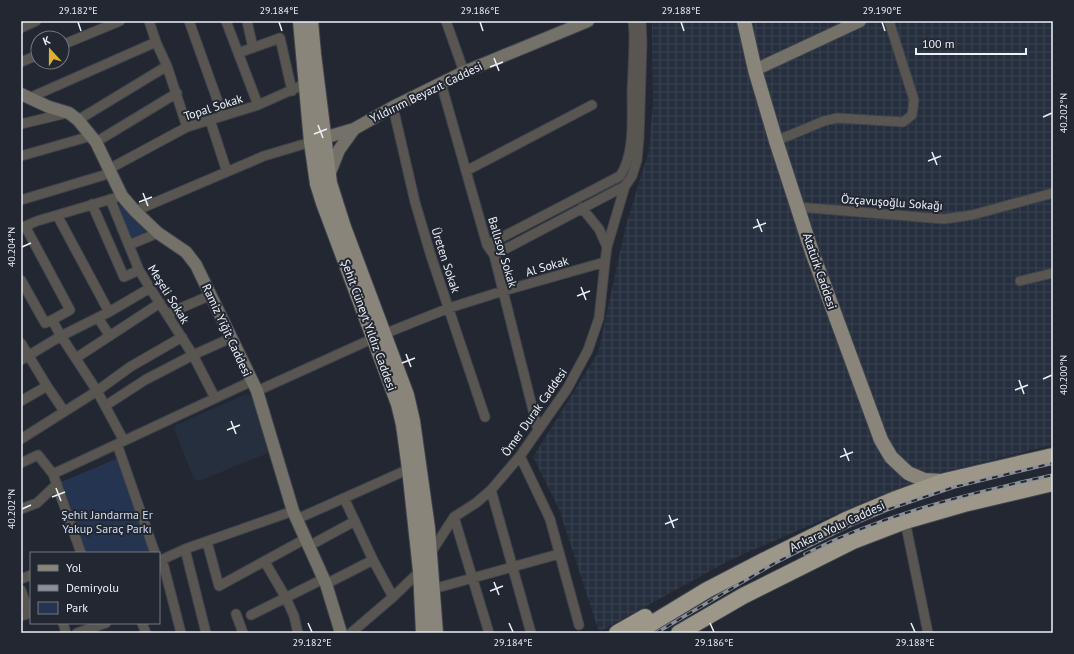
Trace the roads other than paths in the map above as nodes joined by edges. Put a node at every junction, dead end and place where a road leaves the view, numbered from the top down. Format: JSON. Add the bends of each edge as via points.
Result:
{"nodes":[{"id":1,"x":36,"y":21,"type":"edge"},
{"id":2,"x":120,"y":21,"type":"edge"},
{"id":3,"x":149,"y":21,"type":"edge"},
{"id":4,"x":189,"y":21,"type":"edge"},
{"id":5,"x":226,"y":21,"type":"edge"},
{"id":6,"x":247,"y":21,"type":"edge"},
{"id":7,"x":300,"y":21,"type":"edge"},
{"id":8,"x":311,"y":21,"type":"edge"},
{"id":9,"x":446,"y":21,"type":"edge"},
{"id":10,"x":588,"y":21,"type":"edge"},
{"id":11,"x":633,"y":21,"type":"edge"},
{"id":12,"x":641,"y":21,"type":"edge"},
{"id":13,"x":744,"y":21,"type":"edge"},
{"id":14,"x":860,"y":21,"type":"edge"},
{"id":15,"x":889,"y":21,"type":"edge"},
{"id":16,"x":21,"y":28,"type":"edge"},
{"id":17,"x":70,"y":42,"type":"edge"},
{"id":18,"x":156,"y":42,"type":"junction"},
{"id":19,"x":254,"y":48,"type":"junction"},
{"id":20,"x":238,"y":53,"type":"junction"},
{"id":21,"x":167,"y":66,"type":"junction"},
{"id":22,"x":755,"y":70,"type":"junction"},
{"id":23,"x":464,"y":72,"type":"junction"},
{"id":24,"x":441,"y":83,"type":"junction"},
{"id":25,"x":305,"y":84,"type":"junction"},
{"id":26,"x":292,"y":91,"type":"junction"},
{"id":27,"x":177,"y":94,"type":"junction"},
{"id":28,"x":25,"y":96,"type":"edge"},
{"id":29,"x":258,"y":105,"type":"junction"},
{"id":30,"x":592,"y":105,"type":"dead end"},
{"id":31,"x":393,"y":107,"type":"junction"},
{"id":32,"x":73,"y":116,"type":"junction"},
{"id":33,"x":223,"y":116,"type":"junction"},
{"id":34,"x":210,"y":120,"type":"junction"},
{"id":35,"x":21,"y":124,"type":"edge"},
{"id":36,"x":187,"y":127,"type":"junction"},
{"id":37,"x":354,"y":128,"type":"junction"},
{"id":38,"x":94,"y":139,"type":"junction"},
{"id":39,"x":318,"y":140,"type":"junction"},
{"id":40,"x":776,"y":141,"type":"junction"},
{"id":41,"x":21,"y":156,"type":"edge"},
{"id":42,"x":110,"y":171,"type":"junction"},
{"id":43,"x":466,"y":171,"type":"junction"},
{"id":44,"x":227,"y":172,"type":"junction"},
{"id":45,"x":329,"y":176,"type":"junction"},
{"id":46,"x":620,"y":176,"type":"junction"},
{"id":47,"x":624,"y":186,"type":"junction"},
{"id":48,"x":1053,"y":194,"type":"edge"},
{"id":49,"x":122,"y":196,"type":"junction"},
{"id":50,"x":110,"y":199,"type":"junction"},
{"id":51,"x":21,"y":200,"type":"edge"},
{"id":52,"x":92,"y":204,"type":"junction"},
{"id":53,"x":798,"y":207,"type":"junction"},
{"id":54,"x":582,"y":208,"type":"junction"},
{"id":55,"x":135,"y":211,"type":"junction"},
{"id":56,"x":57,"y":214,"type":"junction"},
{"id":57,"x":23,"y":227,"type":"edge"},
{"id":58,"x":158,"y":233,"type":"junction"},
{"id":59,"x":487,"y":244,"type":"junction"},
{"id":60,"x":129,"y":245,"type":"junction"},
{"id":61,"x":607,"y":246,"type":"junction"},
{"id":62,"x":494,"y":255,"type":"junction"},
{"id":63,"x":605,"y":262,"type":"junction"},
{"id":64,"x":139,"y":270,"type":"junction"},
{"id":65,"x":1053,"y":273,"type":"edge"},
{"id":66,"x":21,"y":280,"type":"edge"},
{"id":67,"x":1020,"y":281,"type":"dead end"},
{"id":68,"x":150,"y":288,"type":"junction"},
{"id":69,"x":503,"y":291,"type":"junction"},
{"id":70,"x":211,"y":295,"type":"junction"},
{"id":71,"x":160,"y":303,"type":"junction"},
{"id":72,"x":448,"y":308,"type":"junction"},
{"id":73,"x":109,"y":312,"type":"junction"},
{"id":74,"x":168,"y":314,"type":"junction"},
{"id":75,"x":98,"y":318,"type":"junction"},
{"id":76,"x":52,"y":320,"type":"junction"},
{"id":77,"x":61,"y":336,"type":"junction"},
{"id":78,"x":110,"y":336,"type":"junction"},
{"id":79,"x":379,"y":336,"type":"junction"},
{"id":80,"x":182,"y":337,"type":"junction"},
{"id":81,"x":231,"y":338,"type":"junction"},
{"id":82,"x":21,"y":343,"type":"edge"},
{"id":83,"x":193,"y":355,"type":"junction"},
{"id":84,"x":25,"y":357,"type":"edge"},
{"id":85,"x":76,"y":358,"type":"junction"},
{"id":86,"x":47,"y":386,"type":"junction"},
{"id":87,"x":254,"y":386,"type":"junction"},
{"id":88,"x":97,"y":391,"type":"junction"},
{"id":89,"x":215,"y":398,"type":"junction"},
{"id":90,"x":21,"y":401,"type":"edge"},
{"id":91,"x":105,"y":406,"type":"junction"},
{"id":92,"x":64,"y":411,"type":"junction"},
{"id":93,"x":485,"y":417,"type":"dead end"},
{"id":94,"x":538,"y":430,"type":"junction"},
{"id":95,"x":21,"y":439,"type":"edge"},
{"id":96,"x":120,"y":442,"type":"junction"},
{"id":97,"x":520,"y":456,"type":"junction"},
{"id":98,"x":1053,"y":456,"type":"edge"},
{"id":99,"x":21,"y":463,"type":"edge"},
{"id":100,"x":409,"y":469,"type":"junction"},
{"id":101,"x":53,"y":474,"type":"junction"},
{"id":102,"x":945,"y":481,"type":"junction"},
{"id":103,"x":1053,"y":483,"type":"edge"},
{"id":104,"x":57,"y":484,"type":"junction"},
{"id":105,"x":491,"y":490,"type":"junction"},
{"id":106,"x":344,"y":498,"type":"junction"},
{"id":107,"x":21,"y":509,"type":"edge"},
{"id":108,"x":295,"y":515,"type":"junction"},
{"id":109,"x":454,"y":517,"type":"junction"},
{"id":110,"x":848,"y":520,"type":"junction"},
{"id":111,"x":355,"y":521,"type":"junction"},
{"id":112,"x":905,"y":521,"type":"junction"},
{"id":113,"x":207,"y":542,"type":"junction"},
{"id":114,"x":307,"y":542,"type":"junction"},
{"id":115,"x":185,"y":549,"type":"junction"},
{"id":116,"x":81,"y":552,"type":"edge"},
{"id":117,"x":155,"y":552,"type":"edge"},
{"id":118,"x":430,"y":554,"type":"junction"},
{"id":119,"x":559,"y":554,"type":"junction"},
{"id":120,"x":161,"y":560,"type":"edge"},
{"id":121,"x":373,"y":560,"type":"junction"},
{"id":122,"x":265,"y":562,"type":"junction"},
{"id":123,"x":807,"y":564,"type":"junction"},
{"id":124,"x":513,"y":566,"type":"junction"},
{"id":125,"x":420,"y":571,"type":"junction"},
{"id":126,"x":472,"y":578,"type":"junction"},
{"id":127,"x":324,"y":581,"type":"junction"},
{"id":128,"x":433,"y":589,"type":"junction"},
{"id":129,"x":21,"y":590,"type":"edge"},
{"id":130,"x":393,"y":597,"type":"junction"},
{"id":131,"x":286,"y":598,"type":"junction"},
{"id":132,"x":27,"y":614,"type":"edge"},
{"id":133,"x":236,"y":614,"type":"dead end"},
{"id":134,"x":251,"y":615,"type":"dead end"},
{"id":135,"x":103,"y":624,"type":"edge"},
{"id":136,"x":579,"y":625,"type":"dead end"},
{"id":137,"x":178,"y":632,"type":"edge"},
{"id":138,"x":77,"y":633,"type":"edge"},
{"id":139,"x":206,"y":633,"type":"edge"},
{"id":140,"x":243,"y":633,"type":"edge"},
{"id":141,"x":298,"y":633,"type":"edge"},
{"id":142,"x":341,"y":633,"type":"edge"},
{"id":143,"x":351,"y":633,"type":"edge"},
{"id":144,"x":423,"y":633,"type":"edge"},
{"id":145,"x":436,"y":633,"type":"edge"},
{"id":146,"x":489,"y":633,"type":"edge"},
{"id":147,"x":532,"y":633,"type":"edge"},
{"id":148,"x":617,"y":633,"type":"edge"},
{"id":149,"x":636,"y":633,"type":"edge"},
{"id":150,"x":679,"y":633,"type":"edge"},
{"id":151,"x":695,"y":633,"type":"edge"},
{"id":152,"x":928,"y":633,"type":"edge"}],
"edges":[{"from":1,"to":16,"type":"street"},
{"from":2,"to":17,"type":"street"},
{"from":3,"to":18,"type":"street"},
{"from":4,"to":33,"type":"street"},
{"from":5,"to":20,"type":"street"},
{"from":6,"to":19,"type":"street"},
{"from":7,"to":25,"type":"main road","name":"Şehit Cüneyt Yıldız Caddesi"},
{"from":8,"to":39,"type":"main road","name":"Şehit Cüneyt Yıldız Caddesi"},
{"from":9,"to":23,"type":"street"},
{"from":10,"to":23,"type":"main road","name":"Yıldırım Beyazıt Caddesi"},
{"from":11,"to":46,"type":"street","via":[[632,131],[628,161]]},
{"from":12,"to":47,"type":"street","name":"Ömer Durak Caddesi","via":[[637,160],[632,176]]},
{"from":13,"to":22,"type":"main road","name":"Atatürk Caddesi"},
{"from":14,"to":22,"type":"main road"},
{"from":15,"to":40,"type":"street","via":[[914,100],[912,115],[903,122],[837,118]]},
{"from":18,"to":21,"type":"street"},
{"from":18,"to":28,"type":"street"},
{"from":19,"to":20,"type":"street"},
{"from":19,"to":26,"type":"street","via":[[280,38]]},
{"from":20,"to":29,"type":"street"},
{"from":21,"to":27,"type":"street"},
{"from":21,"to":32,"type":"street"},
{"from":22,"to":40,"type":"main road","name":"Atatürk Caddesi"},
{"from":23,"to":24,"type":"main road","name":"Yıldırım Beyazıt Caddesi"},
{"from":24,"to":31,"type":"main road","name":"Yıldırım Beyazıt Caddesi"},
{"from":24,"to":43,"type":"street","name":"Ballısoy Sokak"},
{"from":25,"to":26,"type":"street","name":"Topal Sokak"},
{"from":25,"to":39,"type":"main road","name":"Şehit Cüneyt Yıldız Caddesi"},
{"from":26,"to":29,"type":"street","name":"Topal Sokak"},
{"from":27,"to":36,"type":"street"},
{"from":27,"to":38,"type":"street"},
{"from":28,"to":32,"type":"main road"},
{"from":29,"to":33,"type":"street","name":"Topal Sokak"},
{"from":30,"to":43,"type":"street"},
{"from":31,"to":37,"type":"main road","name":"Yıldırım Beyazıt Caddesi"},
{"from":31,"to":72,"type":"street","name":"Üreten Sokak","via":[[415,202]]},
{"from":32,"to":35,"type":"street"},
{"from":32,"to":38,"type":"main road","name":"Ramiz Yiğit Caddesi"},
{"from":33,"to":34,"type":"street","name":"Topal Sokak"},
{"from":34,"to":36,"type":"street","name":"Topal Sokak"},
{"from":34,"to":44,"type":"street"},
{"from":36,"to":42,"type":"street","name":"Topal Sokak"},
{"from":37,"to":39,"type":"main road","name":"Yıldırım Beyazıt Caddesi"},
{"from":37,"to":45,"type":"main road","name":"Yıldırım Beyazıt Caddesi","via":[[339,150]]},
{"from":38,"to":41,"type":"street"},
{"from":38,"to":42,"type":"main road","name":"Ramiz Yiğit Caddesi"},
{"from":39,"to":44,"type":"street","via":[[264,156]]},
{"from":39,"to":45,"type":"main road","name":"Şehit Cüneyt Yıldız Caddesi"},
{"from":39,"to":79,"type":"main road","name":"Şehit Cüneyt Yıldız Caddesi","via":[[317,184]]},
{"from":40,"to":53,"type":"main road","name":"Atatürk Caddesi"},
{"from":42,"to":49,"type":"main road","name":"Ramiz Yiğit Caddesi"},
{"from":42,"to":51,"type":"street","name":"Topal Sokak"},
{"from":43,"to":59,"type":"street","name":"Ballısoy Sokak"},
{"from":44,"to":55,"type":"street"},
{"from":45,"to":79,"type":"main road","name":"Şehit Cüneyt Yıldız Caddesi"},
{"from":46,"to":47,"type":"street"},
{"from":46,"to":59,"type":"street"},
{"from":47,"to":54,"type":"street"},
{"from":47,"to":61,"type":"street","name":"Ömer Durak Caddesi"},
{"from":48,"to":53,"type":"street","name":"Özçavuşoğlu Sokağı","via":[[972,215],[944,219]]},
{"from":49,"to":50,"type":"street"},
{"from":49,"to":55,"type":"main road","name":"Ramiz Yiğit Caddesi"},
{"from":50,"to":52,"type":"street"},
{"from":50,"to":60,"type":"street","name":"Meşeli Sokak"},
{"from":52,"to":56,"type":"street"},
{"from":52,"to":64,"type":"street","via":[[124,277]]},
{"from":53,"to":102,"type":"main road","name":"Atatürk Caddesi","via":[[812,252],[882,440],[891,457],[908,473],[924,480]]},
{"from":54,"to":61,"type":"street"},
{"from":54,"to":62,"type":"street"},
{"from":55,"to":58,"type":"main road","name":"Ramiz Yiğit Caddesi"},
{"from":56,"to":57,"type":"street"},
{"from":56,"to":73,"type":"street"},
{"from":57,"to":76,"type":"street","via":[[70,310]]},
{"from":58,"to":60,"type":"street"},
{"from":58,"to":70,"type":"main road","name":"Ramiz Yiğit Caddesi","via":[[186,252],[196,265]]},
{"from":59,"to":62,"type":"street","name":"Ballısoy Sokak"},
{"from":60,"to":64,"type":"street","name":"Meşeli Sokak"},
{"from":61,"to":63,"type":"street","name":"Ömer Durak Caddesi"},
{"from":62,"to":69,"type":"street","name":"Ballısoy Sokak"},
{"from":63,"to":69,"type":"street","name":"Al Sokak"},
{"from":63,"to":94,"type":"street","name":"Ömer Durak Caddesi","via":[[599,318],[588,350],[567,388]]},
{"from":64,"to":68,"type":"street","name":"Meşeli Sokak"},
{"from":65,"to":67,"type":"street"},
{"from":66,"to":76,"type":"street","via":[[45,323]]},
{"from":68,"to":71,"type":"street","name":"Meşeli Sokak"},
{"from":68,"to":73,"type":"street"},
{"from":69,"to":72,"type":"street","name":"Al Sokak"},
{"from":69,"to":94,"type":"street","name":"Ballısoy Sokak"},
{"from":70,"to":74,"type":"street"},
{"from":70,"to":81,"type":"main road","name":"Ramiz Yiğit Caddesi"},
{"from":71,"to":74,"type":"street","name":"Meşeli Sokak"},
{"from":71,"to":78,"type":"street"},
{"from":72,"to":79,"type":"street","name":"Al Sokak"},
{"from":72,"to":93,"type":"street","name":"Üreten Sokak"},
{"from":73,"to":75,"type":"street"},
{"from":74,"to":80,"type":"street","name":"Meşeli Sokak"},
{"from":75,"to":77,"type":"street"},
{"from":75,"to":78,"type":"street"},
{"from":76,"to":77,"type":"street"},
{"from":77,"to":84,"type":"street"},
{"from":77,"to":85,"type":"street"},
{"from":78,"to":85,"type":"street"},
{"from":79,"to":87,"type":"street","name":"Al Sokak"},
{"from":79,"to":100,"type":"main road","name":"Şehit Cüneyt Yıldız Caddesi","via":[[403,424]]},
{"from":79,"to":118,"type":"main road","via":[[407,395],[413,421]]},
{"from":80,"to":83,"type":"street","name":"Meşeli Sokak"},
{"from":80,"to":88,"type":"street","via":[[130,367]]},
{"from":81,"to":83,"type":"street"},
{"from":81,"to":87,"type":"main road","name":"Ramiz Yiğit Caddesi"},
{"from":82,"to":84,"type":"street"},
{"from":83,"to":89,"type":"street","name":"Meşeli Sokak"},
{"from":83,"to":91,"type":"street","via":[[145,380]]},
{"from":84,"to":86,"type":"street"},
{"from":85,"to":88,"type":"street"},
{"from":86,"to":90,"type":"street"},
{"from":86,"to":92,"type":"street"},
{"from":87,"to":89,"type":"street","name":"Al Sokak"},
{"from":87,"to":108,"type":"main road","name":"Ramiz Yiğit Caddesi"},
{"from":88,"to":91,"type":"street"},
{"from":88,"to":92,"type":"street"},
{"from":89,"to":96,"type":"street","name":"Al Sokak"},
{"from":91,"to":96,"type":"street"},
{"from":92,"to":95,"type":"street"},
{"from":94,"to":97,"type":"street","name":"Ömer Durak Caddesi"},
{"from":96,"to":101,"type":"street","name":"Al Sokak"},
{"from":96,"to":117,"type":"street"},
{"from":97,"to":105,"type":"street","name":"Ömer Durak Caddesi"},
{"from":97,"to":119,"type":"street","via":[[550,519]]},
{"from":98,"to":102,"type":"highway","name":"Ankara Yolu Caddesi"},
{"from":99,"to":101,"type":"street","via":[[38,455]]},
{"from":100,"to":106,"type":"street"},
{"from":100,"to":125,"type":"main road","name":"Şehit Cüneyt Yıldız Caddesi"},
{"from":101,"to":104,"type":"street"},
{"from":102,"to":110,"type":"highway","name":"Ankara Yolu Caddesi"},
{"from":103,"to":112,"type":"highway","name":"Ankara Yolu Caddesi"},
{"from":104,"to":107,"type":"street","via":[[37,503]]},
{"from":104,"to":116,"type":"street"},
{"from":105,"to":109,"type":"street","name":"Ömer Durak Caddesi"},
{"from":105,"to":124,"type":"street"},
{"from":106,"to":108,"type":"street"},
{"from":106,"to":111,"type":"street"},
{"from":108,"to":113,"type":"street"},
{"from":108,"to":114,"type":"main road","name":"Ramiz Yiğit Caddesi"},
{"from":109,"to":118,"type":"street","name":"Ömer Durak Caddesi"},
{"from":109,"to":126,"type":"street"},
{"from":110,"to":148,"type":"highway","via":[[728,569]]},
{"from":110,"to":149,"type":"highway","name":"Ankara Yolu Caddesi","via":[[707,590]]},
{"from":111,"to":114,"type":"street"},
{"from":111,"to":121,"type":"street"},
{"from":112,"to":123,"type":"highway","name":"Ankara Yolu Caddesi","via":[[853,541]]},
{"from":112,"to":152,"type":"street"},
{"from":113,"to":115,"type":"street"},
{"from":113,"to":122,"type":"street","via":[[219,586]]},
{"from":114,"to":122,"type":"street"},
{"from":114,"to":127,"type":"main road","name":"Ramiz Yiğit Caddesi"},
{"from":115,"to":120,"type":"street"},
{"from":115,"to":139,"type":"street"},
{"from":118,"to":128,"type":"main road"},
{"from":119,"to":124,"type":"street"},
{"from":119,"to":136,"type":"street"},
{"from":120,"to":137,"type":"street"},
{"from":121,"to":127,"type":"street"},
{"from":121,"to":130,"type":"street"},
{"from":122,"to":131,"type":"street"},
{"from":123,"to":150,"type":"highway","name":"Ankara Yolu Caddesi","via":[[743,596]]},
{"from":123,"to":151,"type":"highway"},
{"from":124,"to":126,"type":"street"},
{"from":124,"to":147,"type":"street"},
{"from":125,"to":130,"type":"street"},
{"from":125,"to":144,"type":"main road","name":"Şehit Cüneyt Yıldız Caddesi"},
{"from":126,"to":128,"type":"street"},
{"from":126,"to":146,"type":"street"},
{"from":127,"to":131,"type":"street"},
{"from":127,"to":142,"type":"main road","name":"Ramiz Yiğit Caddesi"},
{"from":128,"to":145,"type":"main road"},
{"from":129,"to":132,"type":"street"},
{"from":130,"to":143,"type":"street"},
{"from":131,"to":134,"type":"street"},
{"from":131,"to":141,"type":"street"},
{"from":133,"to":140,"type":"street"},
{"from":135,"to":138,"type":"street"}]}
